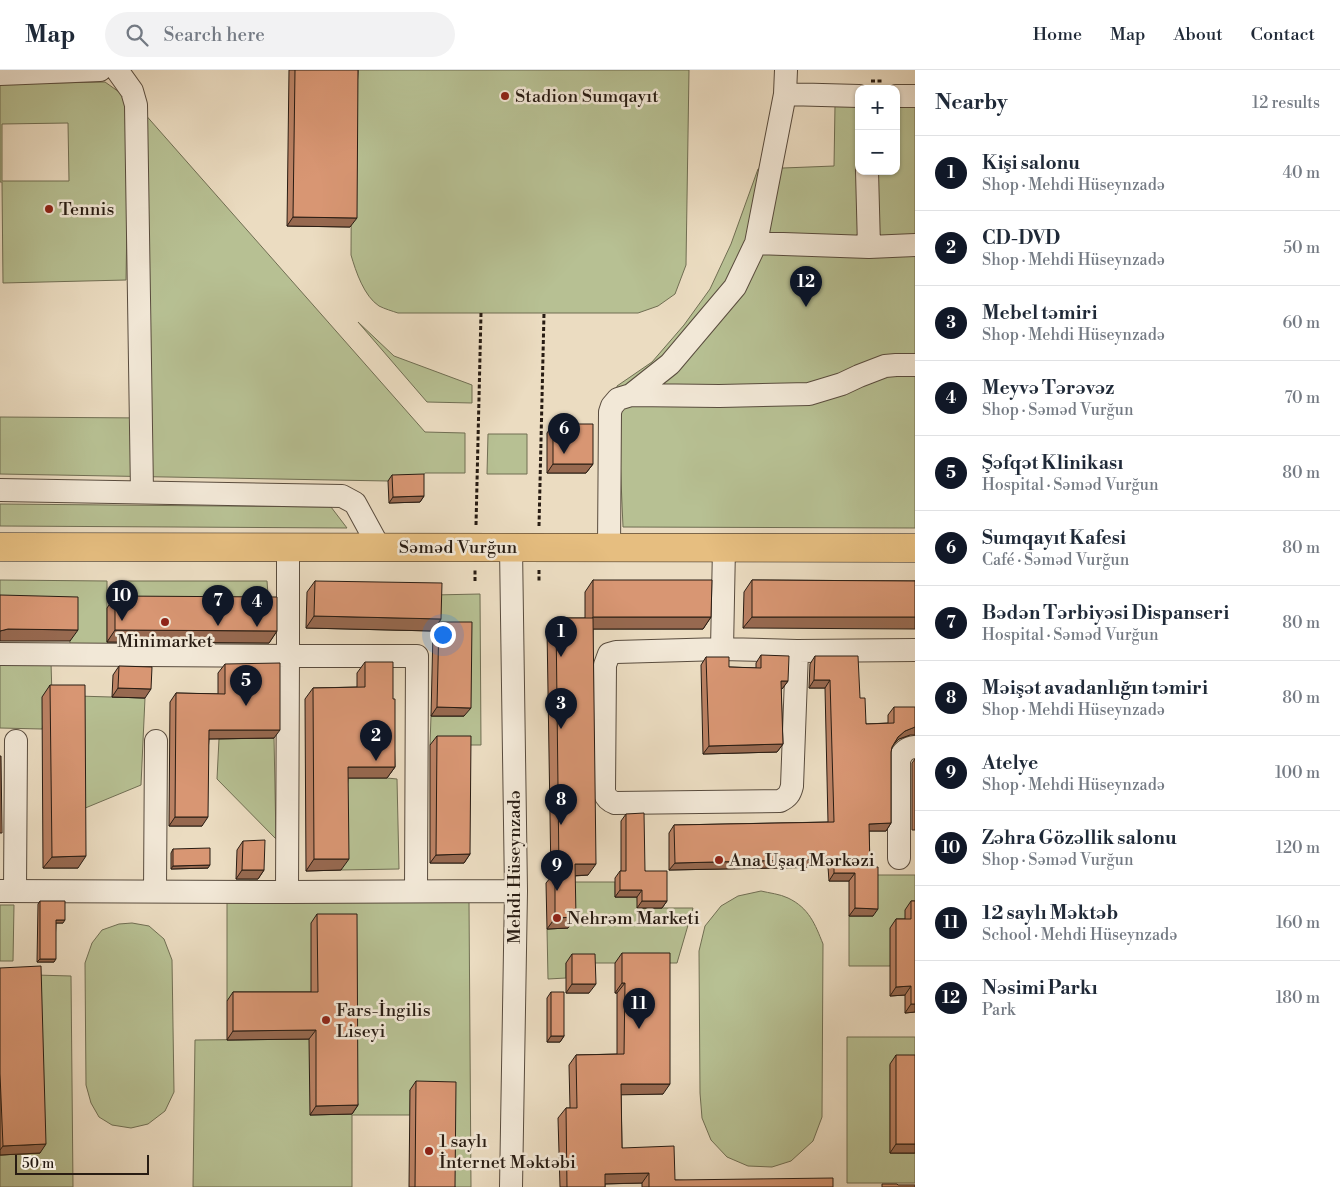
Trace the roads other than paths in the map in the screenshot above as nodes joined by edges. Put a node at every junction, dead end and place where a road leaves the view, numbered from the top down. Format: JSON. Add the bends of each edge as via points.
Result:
{"nodes":[{"id":1,"x":100,"y":70,"type":"edge"},
{"id":2,"x":118,"y":70,"type":"edge"},
{"id":3,"x":786,"y":70,"type":"edge"},
{"id":4,"x":0,"y":74,"type":"edge"},
{"id":5,"x":855,"y":90,"type":"edge"},
{"id":6,"x":900,"y":91,"type":"edge"},
{"id":7,"x":785,"y":94,"type":"junction"},
{"id":8,"x":915,"y":96,"type":"edge"},
{"id":9,"x":867,"y":175,"type":"edge"},
{"id":10,"x":756,"y":243,"type":"junction"},
{"id":11,"x":915,"y":245,"type":"edge"},
{"id":12,"x":869,"y":247,"type":"junction"},
{"id":13,"x":915,"y":365,"type":"edge"},
{"id":14,"x":631,"y":395,"type":"junction"},
{"id":15,"x":0,"y":490,"type":"edge"},
{"id":16,"x":142,"y":492,"type":"junction"},
{"id":17,"x":0,"y":547,"type":"edge"},
{"id":18,"x":288,"y":547,"type":"junction"},
{"id":19,"x":380,"y":547,"type":"junction"},
{"id":20,"x":511,"y":548,"type":"junction"},
{"id":21,"x":609,"y":548,"type":"junction"},
{"id":22,"x":724,"y":548,"type":"junction"},
{"id":23,"x":915,"y":548,"type":"edge"},
{"id":24,"x":722,"y":649,"type":"junction"},
{"id":25,"x":915,"y":650,"type":"edge"},
{"id":26,"x":797,"y":651,"type":"junction"},
{"id":27,"x":0,"y":654,"type":"edge"},
{"id":28,"x":288,"y":656,"type":"junction"},
{"id":29,"x":156,"y":741,"type":"dead end"},
{"id":30,"x":16,"y":742,"type":"dead end"},
{"id":31,"x":915,"y":747,"type":"edge"},
{"id":32,"x":899,"y":858,"type":"dead end"},
{"id":33,"x":516,"y":890,"type":"junction"},
{"id":34,"x":8,"y":891,"type":"edge"},
{"id":35,"x":155,"y":891,"type":"junction"},
{"id":36,"x":416,"y":891,"type":"junction"},
{"id":37,"x":287,"y":892,"type":"junction"},
{"id":38,"x":511,"y":1187,"type":"edge"}],
"edges":[{"from":1,"to":4,"type":"street"},
{"from":2,"to":16,"type":"street","via":[[132,91],[136,105]]},
{"from":3,"to":7,"type":"street"},
{"from":5,"to":7,"type":"street"},
{"from":6,"to":8,"type":"street"},
{"from":7,"to":10,"type":"street"},
{"from":9,"to":12,"type":"street"},
{"from":10,"to":12,"type":"street"},
{"from":10,"to":14,"type":"street","via":[[735,287],[670,364]]},
{"from":11,"to":12,"type":"street"},
{"from":13,"to":14,"type":"street","via":[[885,366],[809,394]]},
{"from":14,"to":21,"type":"street","via":[[618,399],[610,412]]},
{"from":15,"to":16,"type":"street"},
{"from":16,"to":19,"type":"street","via":[[342,496],[355,503]]},
{"from":17,"to":18,"type":"main road","name":"Səməd Vurğun"},
{"from":18,"to":19,"type":"main road","name":"Səməd Vurğun"},
{"from":18,"to":28,"type":"street"},
{"from":19,"to":20,"type":"main road","name":"Səməd Vurğun"},
{"from":20,"to":21,"type":"main road","name":"Səməd Vurğun"},
{"from":20,"to":33,"type":"street","name":"Mehdi Hüseynzadə"},
{"from":21,"to":22,"type":"main road","name":"Səməd Vurğun"},
{"from":22,"to":23,"type":"main road","name":"Səməd Vurğun"},
{"from":22,"to":24,"type":"street"},
{"from":24,"to":26,"type":"street"},
{"from":24,"to":26,"type":"street","via":[[609,654],[605,665],[604,792],[610,802],[780,801],[786,798],[792,786]]},
{"from":25,"to":26,"type":"street"},
{"from":27,"to":28,"type":"street"},
{"from":28,"to":36,"type":"street","via":[[417,656]]},
{"from":28,"to":37,"type":"street"},
{"from":29,"to":35,"type":"street"},
{"from":30,"to":34,"type":"street"},
{"from":31,"to":32,"type":"street","via":[[905,750],[899,760]]},
{"from":33,"to":36,"type":"street"},
{"from":33,"to":38,"type":"street","name":"Mehdi Hüseynzadə"},
{"from":34,"to":35,"type":"street"},
{"from":35,"to":37,"type":"street"},
{"from":36,"to":37,"type":"street"}]}
